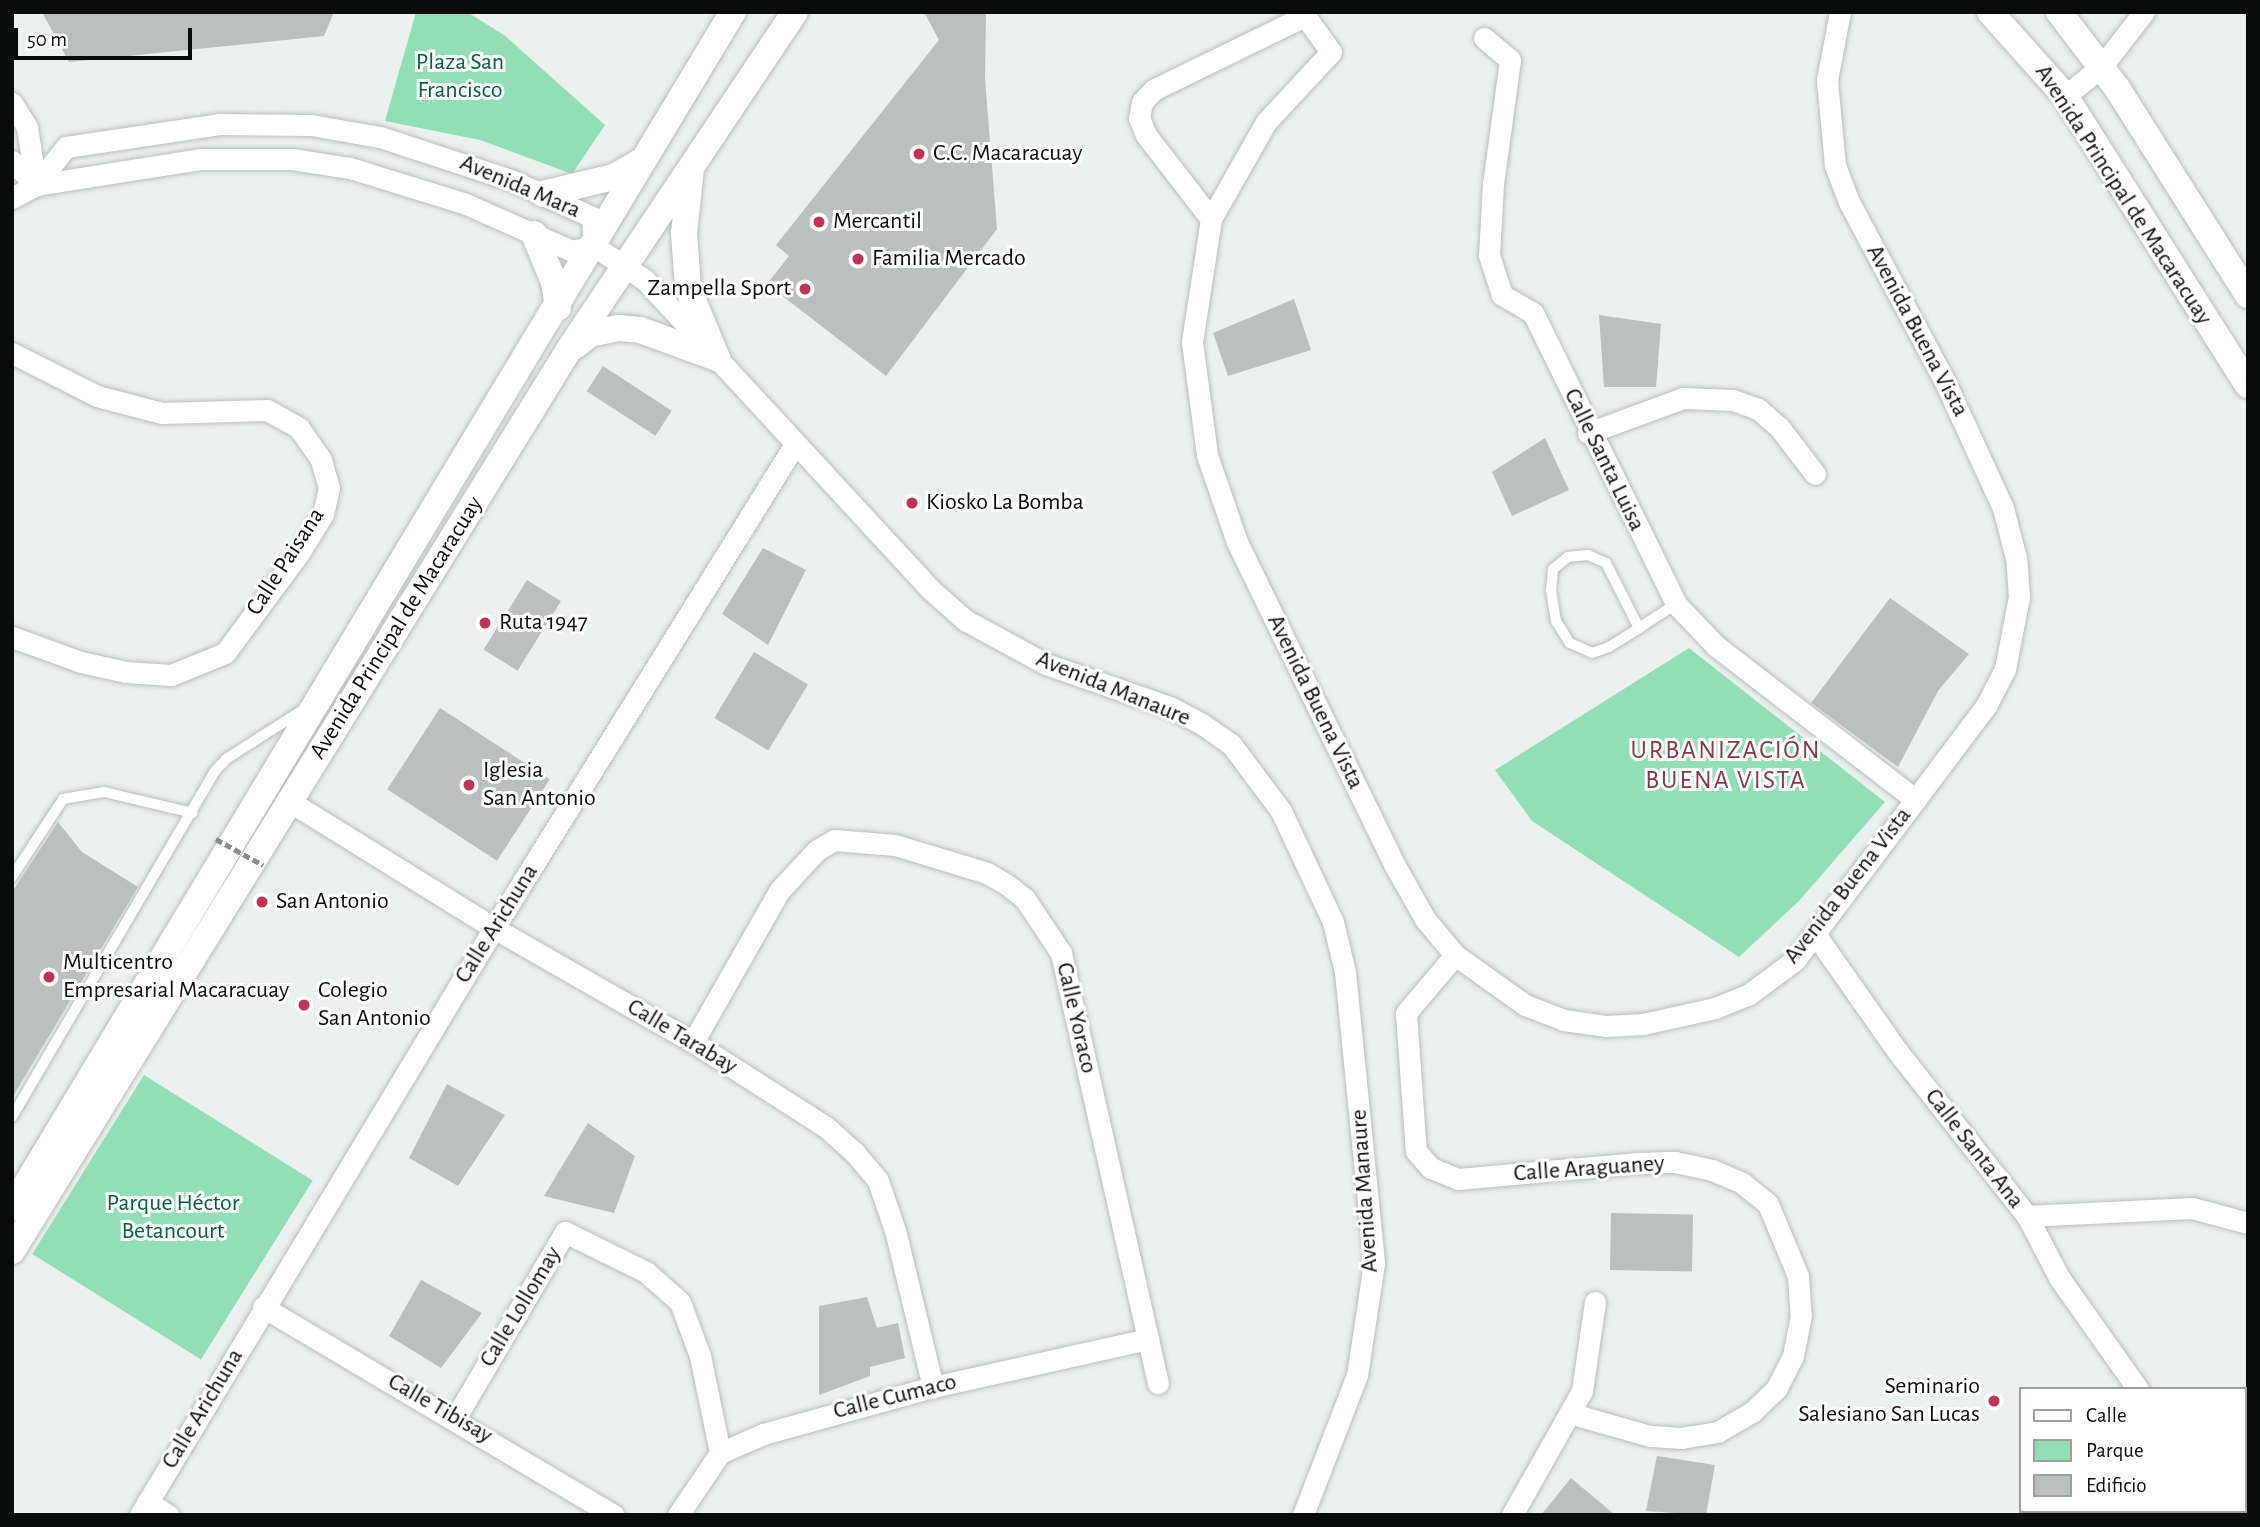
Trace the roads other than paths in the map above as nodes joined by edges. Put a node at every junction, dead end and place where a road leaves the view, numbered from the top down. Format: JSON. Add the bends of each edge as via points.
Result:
{"nodes":[{"id":1,"x":733,"y":12,"type":"edge"},
{"id":2,"x":795,"y":12,"type":"edge"},
{"id":3,"x":1840,"y":12,"type":"edge"},
{"id":4,"x":1990,"y":12,"type":"edge"},
{"id":5,"x":2059,"y":12,"type":"edge"},
{"id":6,"x":2144,"y":12,"type":"edge"},
{"id":7,"x":1484,"y":38,"type":"dead end"},
{"id":8,"x":2101,"y":67,"type":"junction"},
{"id":9,"x":2065,"y":96,"type":"junction"},
{"id":10,"x":12,"y":103,"type":"edge"},
{"id":11,"x":644,"y":160,"type":"junction"},
{"id":12,"x":12,"y":161,"type":"edge"},
{"id":13,"x":691,"y":166,"type":"junction"},
{"id":14,"x":36,"y":186,"type":"junction"},
{"id":15,"x":543,"y":194,"type":"junction"},
{"id":16,"x":12,"y":198,"type":"edge"},
{"id":17,"x":1211,"y":219,"type":"junction"},
{"id":18,"x":534,"y":234,"type":"junction"},
{"id":19,"x":594,"y":246,"type":"junction"},
{"id":20,"x":625,"y":265,"type":"junction"},
{"id":21,"x":2248,"y":295,"type":"edge"},
{"id":22,"x":558,"y":308,"type":"junction"},
{"id":23,"x":568,"y":351,"type":"junction"},
{"id":24,"x":12,"y":353,"type":"edge"},
{"id":25,"x":717,"y":359,"type":"junction"},
{"id":26,"x":2248,"y":385,"type":"edge"},
{"id":27,"x":1588,"y":433,"type":"junction"},
{"id":28,"x":795,"y":444,"type":"junction"},
{"id":29,"x":1815,"y":474,"type":"dead end"},
{"id":30,"x":1676,"y":604,"type":"junction"},
{"id":31,"x":1639,"y":628,"type":"junction"},
{"id":32,"x":12,"y":637,"type":"edge"},
{"id":33,"x":318,"y":700,"type":"junction"},
{"id":34,"x":1916,"y":800,"type":"junction"},
{"id":35,"x":289,"y":801,"type":"junction"},
{"id":36,"x":193,"y":813,"type":"junction"},
{"id":37,"x":12,"y":877,"type":"edge"},
{"id":38,"x":494,"y":928,"type":"junction"},
{"id":39,"x":1815,"y":934,"type":"junction"},
{"id":40,"x":1455,"y":955,"type":"junction"},
{"id":41,"x":693,"y":1042,"type":"junction"},
{"id":42,"x":12,"y":1117,"type":"edge"},
{"id":43,"x":12,"y":1208,"type":"edge"},
{"id":44,"x":2027,"y":1216,"type":"junction"},
{"id":45,"x":2248,"y":1223,"type":"edge"},
{"id":46,"x":12,"y":1251,"type":"edge"},
{"id":47,"x":1595,"y":1302,"type":"dead end"},
{"id":48,"x":263,"y":1307,"type":"junction"},
{"id":49,"x":1148,"y":1339,"type":"junction"},
{"id":50,"x":1158,"y":1383,"type":"dead end"},
{"id":51,"x":933,"y":1387,"type":"junction"},
{"id":52,"x":2137,"y":1387,"type":"edge"},
{"id":53,"x":1572,"y":1414,"type":"junction"},
{"id":54,"x":456,"y":1417,"type":"junction"},
{"id":55,"x":720,"y":1453,"type":"junction"},
{"id":56,"x":144,"y":1509,"type":"edge"},
{"id":57,"x":168,"y":1515,"type":"edge"},
{"id":58,"x":614,"y":1515,"type":"edge"},
{"id":59,"x":678,"y":1515,"type":"edge"},
{"id":60,"x":1303,"y":1515,"type":"edge"},
{"id":61,"x":1512,"y":1515,"type":"edge"}],
"edges":[{"from":1,"to":11,"type":"street","name":"Avenida Principal de Macaracuay"},
{"from":2,"to":13,"type":"street","name":"Avenida Principal de Macaracuay"},
{"from":3,"to":34,"type":"street","name":"Avenida Buena Vista","via":[[1827,80],[1835,165],[1849,202],[1975,444],[2003,508],[2016,558],[2019,597],[2005,669],[1986,706]]},
{"from":4,"to":9,"type":"street","name":"Avenida Principal de Macaracuay"},
{"from":5,"to":8,"type":"street","name":"Avenida Principal de Macaracuay"},
{"from":6,"to":8,"type":"street"},
{"from":7,"to":27,"type":"street","name":"Calle Santa Luisa","via":[[1510,60],[1493,184],[1489,255],[1502,295],[1533,313]]},
{"from":8,"to":9,"type":"street"},
{"from":8,"to":21,"type":"street","name":"Avenida Principal de Macaracuay"},
{"from":9,"to":26,"type":"street","name":"Avenida Principal de Macaracuay"},
{"from":10,"to":14,"type":"street","via":[[27,127]]},
{"from":11,"to":15,"type":"street","via":[[614,177]]},
{"from":11,"to":19,"type":"street","name":"Avenida Principal de Macaracuay"},
{"from":12,"to":14,"type":"street"},
{"from":13,"to":20,"type":"street","name":"Avenida Principal de Macaracuay"},
{"from":13,"to":25,"type":"street","via":[[684,233],[688,288]]},
{"from":14,"to":15,"type":"street","name":"Avenida Mara","via":[[66,147],[174,128],[267,122],[380,137],[486,170]]},
{"from":14,"to":16,"type":"street","name":"Avenida Mara"},
{"from":14,"to":18,"type":"street","name":"Avenida Mara","via":[[200,159],[292,159],[350,168],[429,192]]},
{"from":15,"to":19,"type":"street","name":"Avenida Mara","via":[[592,217]]},
{"from":17,"to":17,"type":"street","name":"Avenida Buena Vista","via":[[1266,122],[1331,52],[1305,16],[1153,90],[1142,102],[1139,118],[1146,135]]},
{"from":17,"to":40,"type":"street","name":"Avenida Buena Vista","via":[[1192,342],[1207,455],[1237,542],[1316,706],[1425,919]]},
{"from":18,"to":19,"type":"street","name":"Avenida Mara","via":[[572,251]]},
{"from":18,"to":22,"type":"street","via":[[554,282]]},
{"from":19,"to":20,"type":"street","name":"Avenida Manaure"},
{"from":19,"to":22,"type":"street","name":"Avenida Principal de Macaracuay"},
{"from":20,"to":23,"type":"street","name":"Avenida Principal de Macaracuay"},
{"from":20,"to":25,"type":"street","name":"Avenida Manaure","via":[[645,280]]},
{"from":22,"to":33,"type":"street","name":"Avenida Principal de Macaracuay"},
{"from":23,"to":25,"type":"street","via":[[590,334],[619,328],[640,330]]},
{"from":23,"to":35,"type":"street","name":"Avenida Principal de Macaracuay"},
{"from":24,"to":32,"type":"street","name":"Calle Paisana","via":[[97,396],[150,410],[267,410],[299,428],[321,460],[329,488],[323,513],[299,553],[225,653],[171,675],[138,673],[81,663]]},
{"from":25,"to":28,"type":"street","name":"Avenida Manaure"},
{"from":27,"to":29,"type":"street","via":[[1683,398],[1733,400],[1758,409],[1779,427]]},
{"from":27,"to":30,"type":"street","name":"Calle Santa Luisa"},
{"from":28,"to":38,"type":"street","name":"Calle Arichuna"},
{"from":28,"to":60,"type":"street","name":"Avenida Manaure","via":[[930,589],[965,620],[1046,664],[1172,708],[1202,724],[1231,744],[1281,811],[1333,922],[1345,972],[1374,1263],[1357,1375]]},
{"from":30,"to":31,"type":"lane"},
{"from":30,"to":34,"type":"street","name":"Calle Santa Luisa","via":[[1727,655]]},
{"from":31,"to":31,"type":"lane","via":[[1591,653],[1570,643],[1556,621],[1553,569],[1568,557],[1588,555],[1606,563]]},
{"from":33,"to":36,"type":"lane","via":[[226,759]]},
{"from":33,"to":43,"type":"street","name":"Avenida Principal de Macaracuay"},
{"from":34,"to":39,"type":"street","name":"Avenida Buena Vista"},
{"from":35,"to":38,"type":"street","name":"Calle Tarabay"},
{"from":35,"to":46,"type":"street","name":"Avenida Principal de Macaracuay"},
{"from":36,"to":37,"type":"lane","via":[[104,792],[63,799]]},
{"from":36,"to":42,"type":"lane"},
{"from":38,"to":41,"type":"street","name":"Calle Tarabay"},
{"from":38,"to":48,"type":"street","name":"Calle Arichuna"},
{"from":39,"to":40,"type":"street","name":"Avenida Buena Vista","via":[[1795,960],[1748,995],[1678,1019],[1617,1026],[1564,1020],[1525,1005]]},
{"from":39,"to":44,"type":"street","name":"Calle Santa Ana","via":[[1898,1052]]},
{"from":40,"to":53,"type":"street","name":"Calle Araguaney","via":[[1406,1013],[1416,1151],[1431,1168],[1458,1179],[1638,1163],[1675,1162],[1712,1170],[1742,1183],[1768,1204],[1798,1276],[1801,1315],[1793,1356],[1777,1388],[1752,1412],[1718,1432],[1681,1438],[1650,1436]]},
{"from":41,"to":49,"type":"street","name":"Calle Yoraco","via":[[779,891],[817,850],[834,840],[895,845],[987,873],[1006,884],[1031,907],[1061,953]]},
{"from":41,"to":51,"type":"street","name":"Calle Tarabay","via":[[827,1127],[878,1181],[895,1230]]},
{"from":44,"to":45,"type":"street","name":"Calle Santa Ana","via":[[2192,1208]]},
{"from":44,"to":52,"type":"street","via":[[2060,1279]]},
{"from":47,"to":53,"type":"street","via":[[1581,1391]]},
{"from":48,"to":54,"type":"street","name":"Calle Tibisay"},
{"from":48,"to":56,"type":"street","name":"Calle Arichuna"},
{"from":49,"to":50,"type":"street","name":"Calle Yoraco"},
{"from":49,"to":51,"type":"street","name":"Calle Cumaco"},
{"from":51,"to":55,"type":"street","name":"Calle Cumaco","via":[[829,1413]]},
{"from":53,"to":61,"type":"street","via":[[1555,1434]]},
{"from":54,"to":55,"type":"street","name":"Calle Lollomay","via":[[565,1232],[646,1272],[680,1302],[700,1356]]},
{"from":54,"to":58,"type":"street","name":"Calle Tibisay"},
{"from":55,"to":59,"type":"street"},
{"from":56,"to":57,"type":"street"}]}
